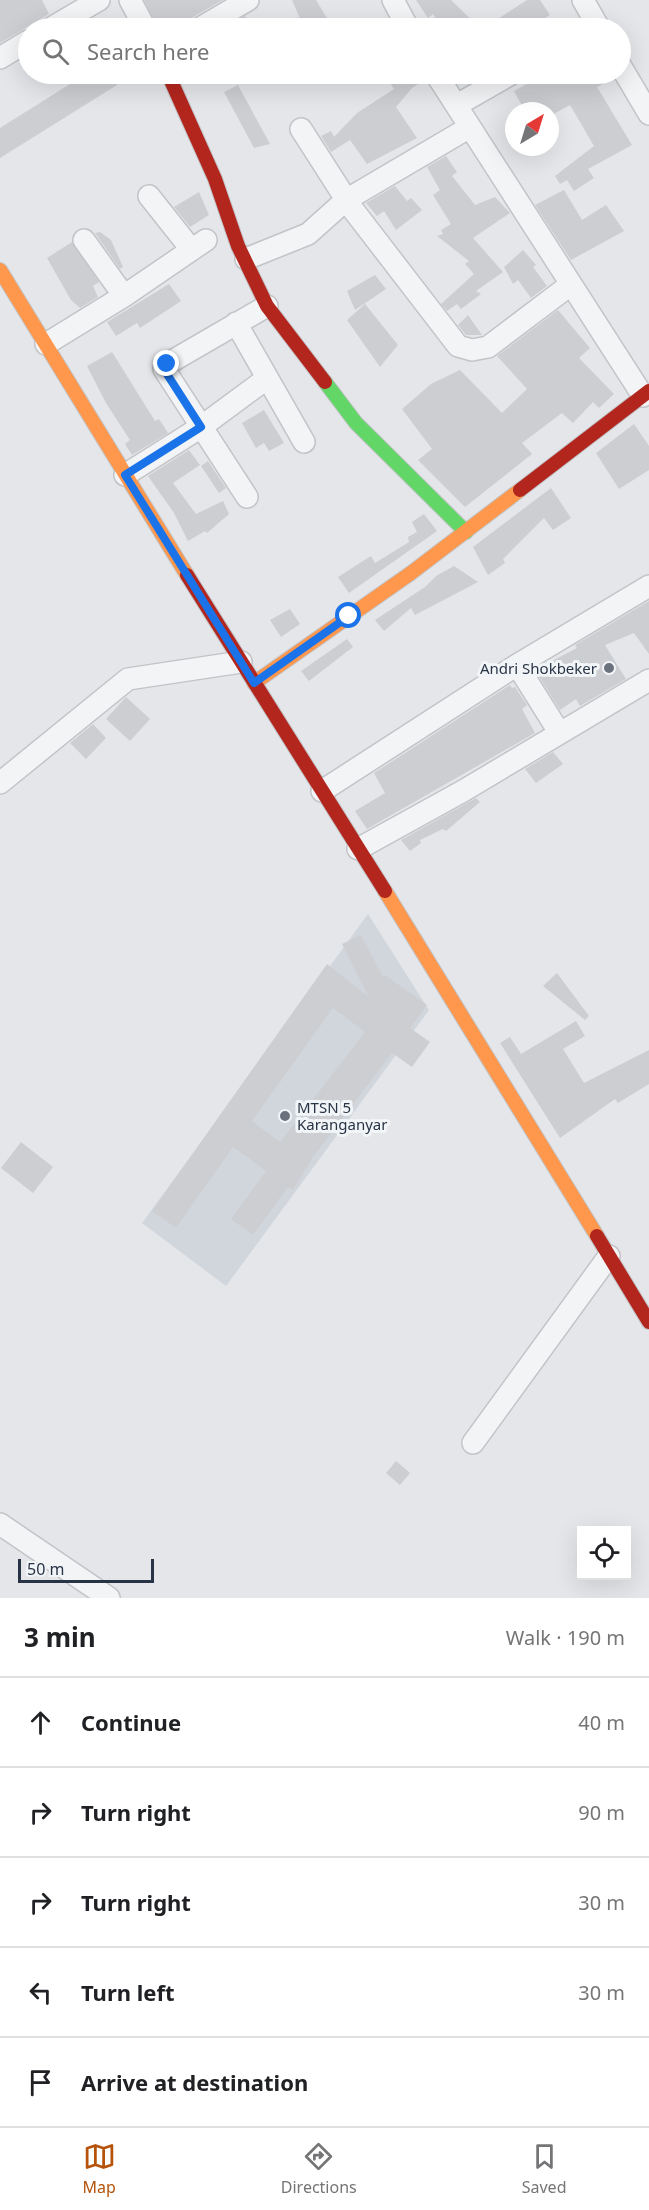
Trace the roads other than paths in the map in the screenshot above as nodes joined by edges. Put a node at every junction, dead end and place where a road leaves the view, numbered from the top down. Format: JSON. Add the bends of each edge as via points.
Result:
{"nodes":[{"id":1,"x":99,"y":0,"type":"edge"},
{"id":2,"x":130,"y":0,"type":"edge"},
{"id":3,"x":248,"y":0,"type":"edge"},
{"id":4,"x":393,"y":0,"type":"edge"},
{"id":5,"x":583,"y":0,"type":"edge"},
{"id":6,"x":68,"y":18,"type":"edge"},
{"id":7,"x":140,"y":18,"type":"edge"},
{"id":8,"x":217,"y":18,"type":"edge"},
{"id":9,"x":403,"y":18,"type":"edge"},
{"id":10,"x":591,"y":18,"type":"edge"},
{"id":11,"x":18,"y":47,"type":"edge"},
{"id":12,"x":0,"y":58,"type":"edge"},
{"id":13,"x":631,"y":82,"type":"edge"},
{"id":14,"x":172,"y":84,"type":"edge"},
{"id":15,"x":443,"y":84,"type":"edge"},
{"id":16,"x":494,"y":84,"type":"edge"},
{"id":17,"x":457,"y":105,"type":"junction"},
{"id":18,"x":649,"y":114,"type":"edge"},
{"id":19,"x":471,"y":127,"type":"junction"},
{"id":20,"x":301,"y":129,"type":"dead end"},
{"id":21,"x":149,"y":196,"type":"dead end"},
{"id":22,"x":346,"y":200,"type":"junction"},
{"id":23,"x":84,"y":240,"type":"dead end"},
{"id":24,"x":246,"y":260,"type":"junction"},
{"id":25,"x":0,"y":270,"type":"edge"},
{"id":26,"x":570,"y":285,"type":"junction"},
{"id":27,"x":124,"y":296,"type":"junction"},
{"id":28,"x":267,"y":306,"type":"junction"},
{"id":29,"x":236,"y":323,"type":"junction"},
{"id":30,"x":46,"y":344,"type":"junction"},
{"id":31,"x":266,"y":379,"type":"junction"},
{"id":32,"x":646,"y":394,"type":"edge"},
{"id":33,"x":201,"y":427,"type":"junction"},
{"id":34,"x":304,"y":442,"type":"dead end"},
{"id":35,"x":125,"y":475,"type":"junction"},
{"id":36,"x":247,"y":497,"type":"dead end"},
{"id":37,"x":466,"y":532,"type":"junction"},
{"id":38,"x":649,"y":586,"type":"edge"},
{"id":39,"x":241,"y":662,"type":"junction"},
{"id":40,"x":517,"y":665,"type":"junction"},
{"id":41,"x":649,"y":680,"type":"edge"},
{"id":42,"x":254,"y":683,"type":"junction"},
{"id":43,"x":559,"y":732,"type":"junction"},
{"id":44,"x":0,"y":783,"type":"edge"},
{"id":45,"x":321,"y":791,"type":"junction"},
{"id":46,"x":358,"y":849,"type":"junction"},
{"id":47,"x":609,"y":1256,"type":"junction"},
{"id":48,"x":649,"y":1322,"type":"edge"},
{"id":49,"x":472,"y":1443,"type":"dead end"},
{"id":50,"x":0,"y":1524,"type":"edge"},
{"id":51,"x":109,"y":1598,"type":"edge"}],
"edges":[{"from":1,"to":6,"type":"street"},
{"from":2,"to":7,"type":"street"},
{"from":3,"to":8,"type":"street"},
{"from":4,"to":9,"type":"street"},
{"from":5,"to":10,"type":"street"},
{"from":11,"to":12,"type":"street"},
{"from":13,"to":18,"type":"street"},
{"from":14,"to":24,"type":"main road"},
{"from":15,"to":17,"type":"street"},
{"from":16,"to":17,"type":"street"},
{"from":17,"to":19,"type":"street"},
{"from":19,"to":22,"type":"street"},
{"from":19,"to":26,"type":"street"},
{"from":20,"to":22,"type":"street"},
{"from":21,"to":27,"type":"street","via":[[199,245]]},
{"from":22,"to":24,"type":"street","via":[[308,234]]},
{"from":22,"to":26,"type":"street","via":[[447,336],[468,350],[488,346]]},
{"from":23,"to":27,"type":"street"},
{"from":24,"to":28,"type":"main road"},
{"from":25,"to":30,"type":"main road"},
{"from":26,"to":32,"type":"street"},
{"from":27,"to":30,"type":"street"},
{"from":28,"to":29,"type":"street"},
{"from":28,"to":37,"type":"main road","via":[[356,423]]},
{"from":29,"to":31,"type":"street"},
{"from":29,"to":33,"type":"street","via":[[164,368]]},
{"from":30,"to":35,"type":"main road"},
{"from":31,"to":33,"type":"street"},
{"from":31,"to":34,"type":"street"},
{"from":32,"to":37,"type":"main road"},
{"from":33,"to":35,"type":"street"},
{"from":33,"to":36,"type":"street"},
{"from":35,"to":39,"type":"main road"},
{"from":37,"to":42,"type":"main road"},
{"from":38,"to":40,"type":"street"},
{"from":39,"to":42,"type":"main road"},
{"from":39,"to":44,"type":"street","via":[[128,679]]},
{"from":40,"to":43,"type":"street"},
{"from":40,"to":45,"type":"street"},
{"from":41,"to":43,"type":"street"},
{"from":42,"to":45,"type":"main road"},
{"from":43,"to":46,"type":"street"},
{"from":45,"to":46,"type":"main road"},
{"from":46,"to":47,"type":"main road"},
{"from":47,"to":48,"type":"main road"},
{"from":47,"to":49,"type":"street"},
{"from":50,"to":51,"type":"street"}]}
